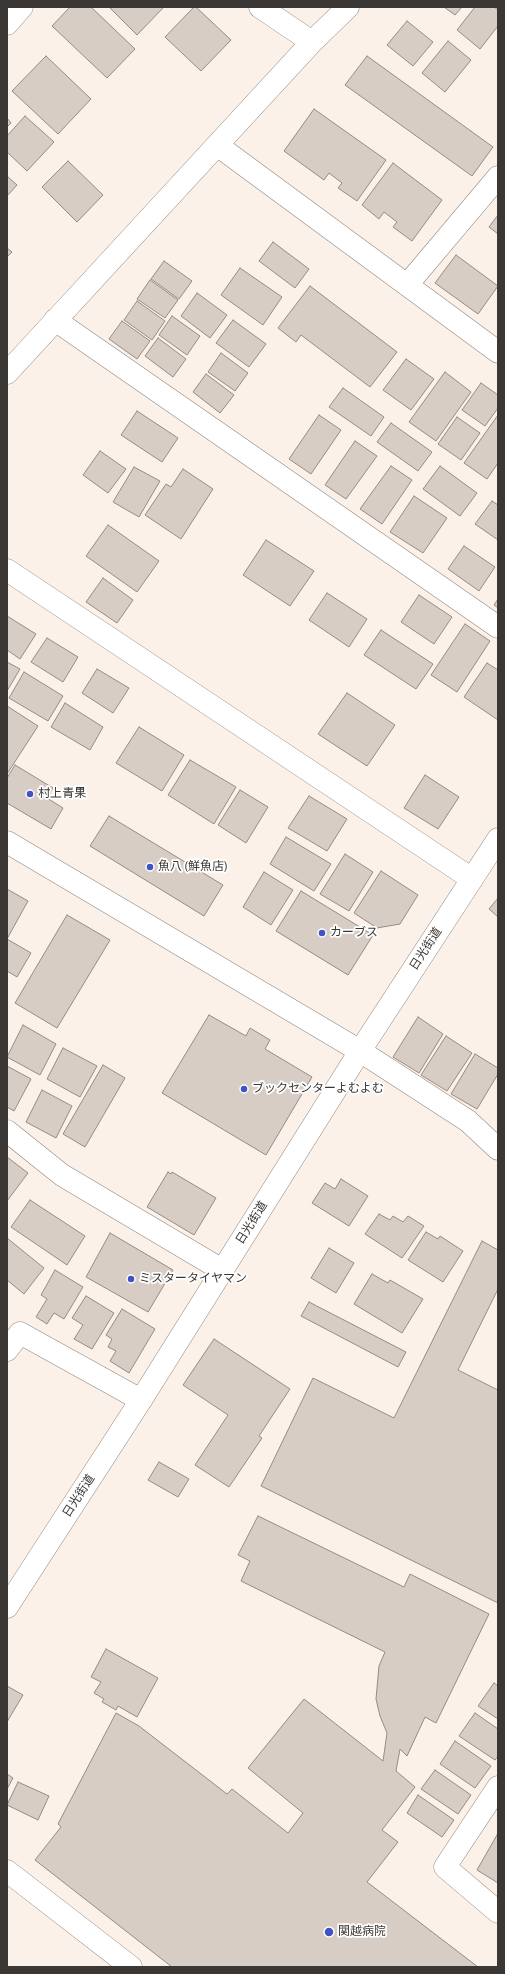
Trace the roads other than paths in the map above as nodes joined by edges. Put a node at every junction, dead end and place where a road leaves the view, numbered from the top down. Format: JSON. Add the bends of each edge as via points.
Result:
{"nodes":[{"id":1,"x":22,"y":7,"type":"edge"},
{"id":2,"x":260,"y":7,"type":"edge"},
{"id":3,"x":348,"y":7,"type":"edge"},
{"id":4,"x":7,"y":24,"type":"edge"},
{"id":5,"x":312,"y":42,"type":"junction"},
{"id":6,"x":217,"y":145,"type":"junction"},
{"id":7,"x":498,"y":177,"type":"edge"},
{"id":8,"x":407,"y":285,"type":"junction"},
{"id":9,"x":55,"y":320,"type":"junction"},
{"id":10,"x":498,"y":352,"type":"edge"},
{"id":11,"x":7,"y":373,"type":"edge"},
{"id":12,"x":7,"y":570,"type":"edge"},
{"id":13,"x":498,"y":627,"type":"edge"},
{"id":14,"x":498,"y":839,"type":"edge"},
{"id":15,"x":7,"y":842,"type":"edge"},
{"id":16,"x":472,"y":879,"type":"junction"},
{"id":17,"x":360,"y":1051,"type":"junction"},
{"id":18,"x":7,"y":1131,"type":"edge"},
{"id":19,"x":498,"y":1149,"type":"edge"},
{"id":20,"x":222,"y":1270,"type":"junction"},
{"id":21,"x":7,"y":1350,"type":"edge"},
{"id":22,"x":141,"y":1400,"type":"junction"},
{"id":23,"x":7,"y":1607,"type":"edge"},
{"id":24,"x":498,"y":1786,"type":"edge"},
{"id":25,"x":7,"y":1871,"type":"edge"},
{"id":26,"x":498,"y":1912,"type":"edge"},
{"id":27,"x":131,"y":1967,"type":"edge"}],
"edges":[{"from":1,"to":4,"type":"street"},
{"from":2,"to":5,"type":"street"},
{"from":3,"to":5,"type":"street"},
{"from":5,"to":6,"type":"street"},
{"from":6,"to":8,"type":"street"},
{"from":6,"to":9,"type":"street"},
{"from":7,"to":8,"type":"street"},
{"from":8,"to":10,"type":"street"},
{"from":9,"to":11,"type":"street"},
{"from":9,"to":13,"type":"street"},
{"from":12,"to":16,"type":"street"},
{"from":14,"to":16,"type":"street","name":"日光街道"},
{"from":15,"to":17,"type":"street"},
{"from":16,"to":17,"type":"street","name":"日光街道"},
{"from":17,"to":19,"type":"street","via":[[468,1121]]},
{"from":17,"to":20,"type":"street","name":"日光街道"},
{"from":18,"to":20,"type":"street","via":[[62,1175]]},
{"from":20,"to":22,"type":"street","name":"日光街道"},
{"from":21,"to":22,"type":"street","via":[[20,1334]]},
{"from":22,"to":23,"type":"street","name":"日光街道"},
{"from":24,"to":26,"type":"street","via":[[445,1867]]},
{"from":25,"to":27,"type":"street"}]}
